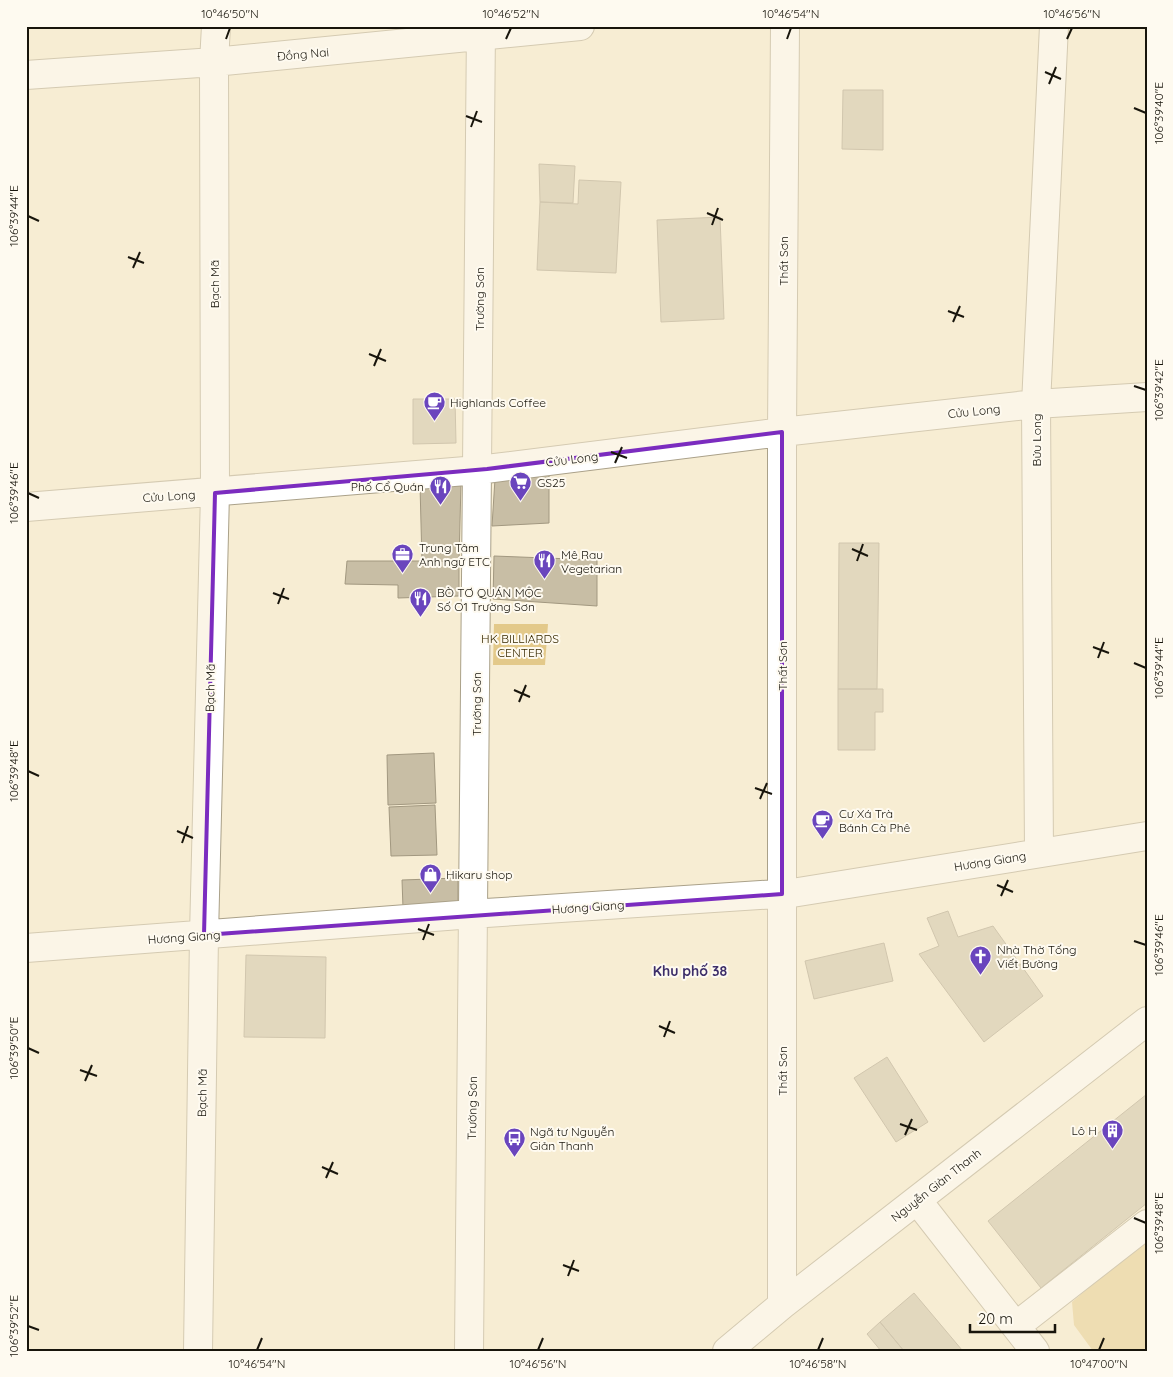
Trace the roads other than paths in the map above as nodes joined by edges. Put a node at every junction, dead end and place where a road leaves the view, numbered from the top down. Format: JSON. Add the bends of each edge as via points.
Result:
{"nodes":[{"id":1,"x":216,"y":26,"type":"edge"},
{"id":2,"x":580,"y":26,"type":"edge"},
{"id":3,"x":785,"y":26,"type":"edge"},
{"id":4,"x":1054,"y":26,"type":"edge"},
{"id":5,"x":481,"y":32,"type":"edge"},
{"id":6,"x":214,"y":62,"type":"junction"},
{"id":7,"x":26,"y":75,"type":"edge"},
{"id":8,"x":1147,"y":397,"type":"edge"},
{"id":9,"x":1036,"y":404,"type":"junction"},
{"id":10,"x":782,"y":432,"type":"junction"},
{"id":11,"x":478,"y":470,"type":"junction"},
{"id":12,"x":215,"y":493,"type":"junction"},
{"id":13,"x":26,"y":507,"type":"edge"},
{"id":14,"x":1147,"y":836,"type":"edge"},
{"id":15,"x":1039,"y":853,"type":"junction"},
{"id":16,"x":782,"y":894,"type":"junction"},
{"id":17,"x":474,"y":914,"type":"junction"},
{"id":18,"x":204,"y":935,"type":"junction"},
{"id":19,"x":26,"y":948,"type":"edge"},
{"id":20,"x":1147,"y":1021,"type":"edge"},
{"id":21,"x":917,"y":1200,"type":"junction"},
{"id":22,"x":1147,"y":1224,"type":"edge"},
{"id":23,"x":782,"y":1305,"type":"junction"},
{"id":24,"x":1016,"y":1326,"type":"junction"},
{"id":25,"x":198,"y":1351,"type":"edge"},
{"id":26,"x":469,"y":1351,"type":"edge"},
{"id":27,"x":727,"y":1351,"type":"edge"},
{"id":28,"x":1035,"y":1351,"type":"edge"}],
"edges":[{"from":1,"to":6,"type":"street","name":"Bạch Mã"},
{"from":2,"to":5,"type":"street","name":"Đồng Nai"},
{"from":3,"to":10,"type":"street","name":"Thất Sơn"},
{"from":4,"to":9,"type":"street","name":"Bửu Long"},
{"from":5,"to":6,"type":"street","name":"Đồng Nai"},
{"from":5,"to":11,"type":"street","name":"Trường Sơn"},
{"from":6,"to":7,"type":"street","name":"Đồng Nai"},
{"from":6,"to":12,"type":"street","name":"Bạch Mã"},
{"from":8,"to":9,"type":"street","name":"Cửu Long"},
{"from":9,"to":10,"type":"street","name":"Cửu Long"},
{"from":9,"to":15,"type":"street","name":"Bửu Long"},
{"from":10,"to":11,"type":"street","name":"Cửu Long"},
{"from":10,"to":16,"type":"street","name":"Thất Sơn"},
{"from":11,"to":12,"type":"street","name":"Cửu Long"},
{"from":11,"to":17,"type":"street","name":"Trường Sơn"},
{"from":12,"to":13,"type":"street","name":"Cửu Long"},
{"from":12,"to":18,"type":"street","name":"Bạch Mã"},
{"from":14,"to":15,"type":"street","name":"Hương Giang"},
{"from":15,"to":16,"type":"street","name":"Hương Giang"},
{"from":16,"to":17,"type":"street","name":"Hương Giang"},
{"from":16,"to":23,"type":"street","name":"Thất Sơn"},
{"from":17,"to":18,"type":"street","name":"Hương Giang"},
{"from":17,"to":26,"type":"street","name":"Trường Sơn"},
{"from":18,"to":19,"type":"street","name":"Hương Giang"},
{"from":18,"to":25,"type":"street","name":"Bạch Mã"},
{"from":20,"to":21,"type":"street","name":"Nguyễn Giàn Thanh"},
{"from":21,"to":23,"type":"street","name":"Nguyễn Giàn Thanh"},
{"from":21,"to":24,"type":"street"},
{"from":22,"to":24,"type":"street"},
{"from":23,"to":27,"type":"street","name":"Nguyễn Giàn Thanh"},
{"from":24,"to":28,"type":"street"}]}
